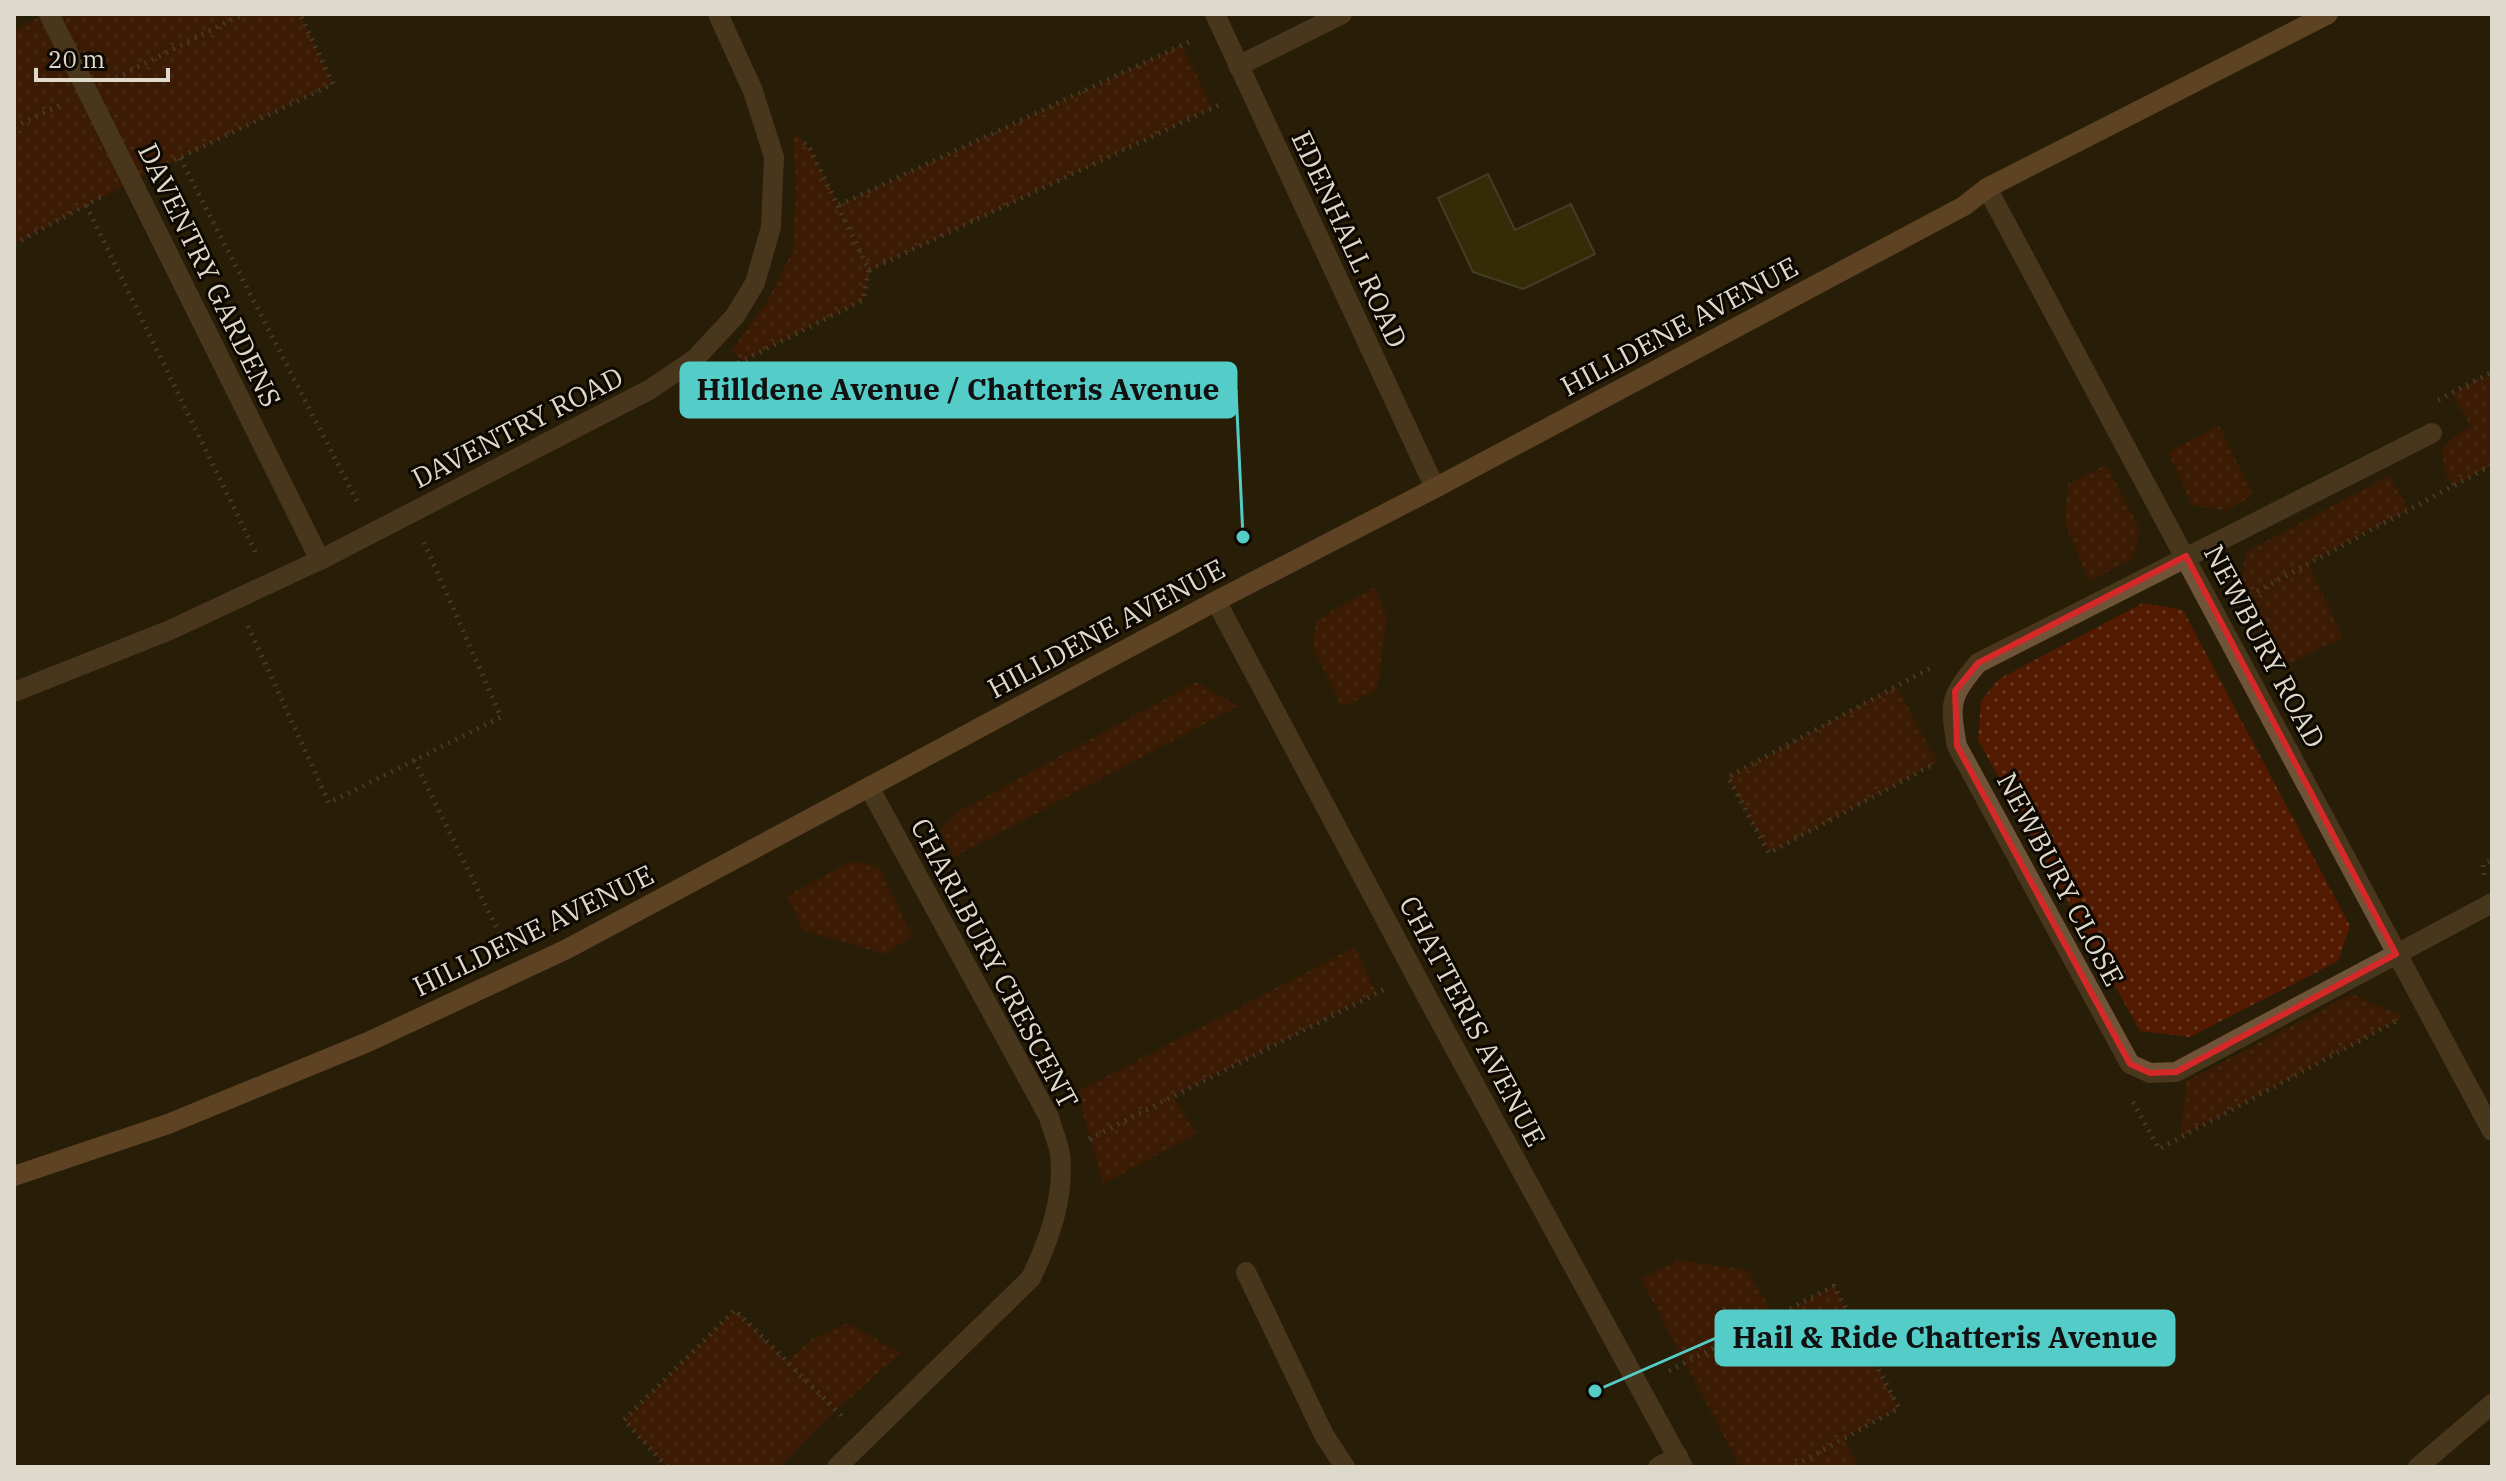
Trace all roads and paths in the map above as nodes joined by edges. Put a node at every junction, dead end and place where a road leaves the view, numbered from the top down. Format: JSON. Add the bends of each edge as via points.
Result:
{"nodes":[{"id":1,"x":49,"y":14,"type":"edge"},
{"id":2,"x":243,"y":14,"type":"edge"},
{"id":3,"x":300,"y":14,"type":"edge"},
{"id":4,"x":718,"y":14,"type":"edge"},
{"id":5,"x":1342,"y":14,"type":"edge"},
{"id":6,"x":2328,"y":14,"type":"edge"},
{"id":7,"x":1218,"y":21,"type":"edge"},
{"id":8,"x":1238,"y":66,"type":"junction"},
{"id":9,"x":1249,"y":90,"type":"junction"},
{"id":10,"x":88,"y":92,"type":"junction"},
{"id":11,"x":14,"y":127,"type":"edge"},
{"id":12,"x":180,"y":158,"type":"junction"},
{"id":13,"x":133,"y":181,"type":"junction"},
{"id":14,"x":1987,"y":188,"type":"junction"},
{"id":15,"x":86,"y":205,"type":"junction"},
{"id":16,"x":839,"y":205,"type":"dead end"},
{"id":17,"x":14,"y":244,"type":"edge"},
{"id":18,"x":869,"y":270,"type":"dead end"},
{"id":19,"x":2432,"y":433,"type":"dead end"},
{"id":20,"x":2492,"y":465,"type":"edge"},
{"id":21,"x":1435,"y":488,"type":"junction"},
{"id":22,"x":411,"y":513,"type":"junction"},
{"id":23,"x":373,"y":533,"type":"junction"},
{"id":24,"x":2186,"y":556,"type":"junction"},
{"id":25,"x":320,"y":560,"type":"junction"},
{"id":26,"x":271,"y":583,"type":"junction"},
{"id":27,"x":235,"y":600,"type":"junction"},
{"id":28,"x":1216,"y":601,"type":"junction"},
{"id":29,"x":2216,"y":613,"type":"junction"},
{"id":30,"x":14,"y":692,"type":"edge"},
{"id":31,"x":414,"y":760,"type":"junction"},
{"id":32,"x":869,"y":787,"type":"junction"},
{"id":33,"x":2492,"y":903,"type":"edge"},
{"id":34,"x":2396,"y":954,"type":"junction"},
{"id":35,"x":518,"y":972,"type":"junction"},
{"id":36,"x":1415,"y":973,"type":"junction"},
{"id":37,"x":2492,"y":1131,"type":"edge"},
{"id":38,"x":1060,"y":1154,"type":"junction"},
{"id":39,"x":14,"y":1176,"type":"edge"},
{"id":40,"x":1246,"y":1272,"type":"dead end"},
{"id":41,"x":1639,"y":1386,"type":"junction"},
{"id":42,"x":2492,"y":1404,"type":"edge"},
{"id":43,"x":865,"y":1440,"type":"junction"},
{"id":44,"x":1680,"y":1462,"type":"edge"},
{"id":45,"x":667,"y":1467,"type":"edge"},
{"id":46,"x":837,"y":1467,"type":"edge"},
{"id":47,"x":1345,"y":1467,"type":"edge"},
{"id":48,"x":1658,"y":1467,"type":"edge"},
{"id":49,"x":1792,"y":1467,"type":"edge"},
{"id":50,"x":2418,"y":1467,"type":"edge"}],
"edges":[{"from":1,"to":10,"type":"street","name":"DAVENTRY GARDENS"},
{"from":2,"to":10,"type":"path"},
{"from":3,"to":12,"type":"path","via":[[333,84]]},
{"from":4,"to":22,"type":"street","name":"DAVENTRY ROAD","via":[[753,91],[774,157],[771,227],[755,283],[735,316],[695,359],[649,390]]},
{"from":5,"to":8,"type":"street"},
{"from":6,"to":14,"type":"street","name":"HILLDENE AVENUE"},
{"from":7,"to":8,"type":"street","name":"EDENHALL ROAD"},
{"from":7,"to":16,"type":"path"},
{"from":8,"to":9,"type":"street","name":"EDENHALL ROAD"},
{"from":9,"to":18,"type":"path"},
{"from":9,"to":21,"type":"street","name":"EDENHALL ROAD"},
{"from":10,"to":11,"type":"path"},
{"from":10,"to":13,"type":"street","name":"DAVENTRY GARDENS"},
{"from":12,"to":13,"type":"path"},
{"from":12,"to":23,"type":"path"},
{"from":13,"to":15,"type":"path"},
{"from":13,"to":25,"type":"street","name":"DAVENTRY GARDENS"},
{"from":14,"to":21,"type":"street","name":"HILLDENE AVENUE","via":[[1964,206]]},
{"from":14,"to":24,"type":"street","name":"NEWBURY ROAD"},
{"from":15,"to":17,"type":"path"},
{"from":15,"to":26,"type":"path"},
{"from":19,"to":24,"type":"street"},
{"from":20,"to":29,"type":"path"},
{"from":21,"to":28,"type":"street","name":"HILLDENE AVENUE"},
{"from":22,"to":23,"type":"street","name":"DAVENTRY ROAD"},
{"from":22,"to":31,"type":"path","via":[[501,717]]},
{"from":23,"to":25,"type":"street","name":"DAVENTRY ROAD"},
{"from":24,"to":29,"type":"street","name":"NEWBURY ROAD"},
{"from":24,"to":34,"type":"street","name":"NEWBURY CLOSE","via":[[1978,663],[1955,691],[1951,715],[1957,746],[2130,1064],[2150,1073],[2176,1072]]},
{"from":25,"to":26,"type":"street","name":"DAVENTRY ROAD"},
{"from":26,"to":27,"type":"street","name":"DAVENTRY ROAD"},
{"from":27,"to":30,"type":"street","name":"DAVENTRY ROAD"},
{"from":27,"to":31,"type":"path","via":[[329,803]]},
{"from":28,"to":32,"type":"street","name":"HILLDENE AVENUE"},
{"from":28,"to":36,"type":"street","name":"CHATTERIS AVENUE"},
{"from":29,"to":34,"type":"street","name":"NEWBURY ROAD"},
{"from":31,"to":35,"type":"path"},
{"from":32,"to":35,"type":"street","name":"HILLDENE AVENUE"},
{"from":32,"to":38,"type":"street","name":"CHARLBURY CRESCENT","via":[[1049,1117]]},
{"from":33,"to":34,"type":"street"},
{"from":34,"to":37,"type":"street","name":"NEWBURY ROAD"},
{"from":35,"to":39,"type":"street","name":"HILLDENE AVENUE","via":[[368,1042],[168,1124]]},
{"from":36,"to":38,"type":"path"},
{"from":36,"to":41,"type":"street","name":"CHATTERIS AVENUE"},
{"from":38,"to":43,"type":"street","name":"CHARLBURY CRESCENT","via":[[1049,1240],[1031,1278]]},
{"from":40,"to":47,"type":"street","via":[[1324,1435]]},
{"from":41,"to":44,"type":"street","name":"CHATTERIS AVENUE"},
{"from":41,"to":49,"type":"path","via":[[1834,1286],[1899,1408]]},
{"from":42,"to":50,"type":"street"},
{"from":43,"to":45,"type":"path","via":[[735,1310],[624,1420]]},
{"from":43,"to":46,"type":"street","name":"CHARLBURY CRESCENT"},
{"from":44,"to":48,"type":"street"}]}
